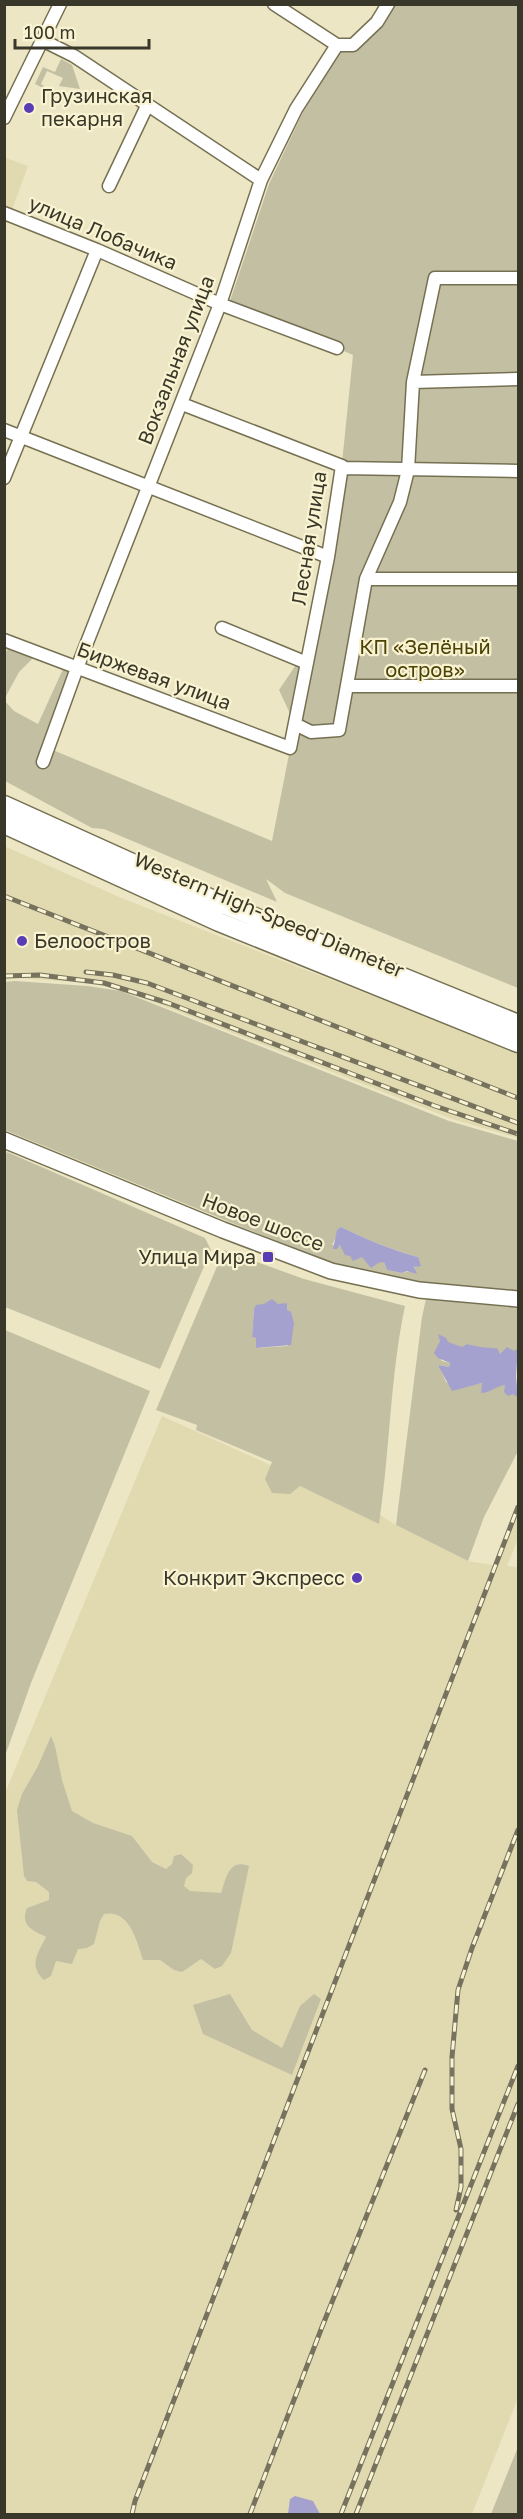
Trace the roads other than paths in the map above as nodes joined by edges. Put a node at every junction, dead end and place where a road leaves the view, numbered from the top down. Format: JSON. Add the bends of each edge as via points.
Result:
{"nodes":[{"id":1,"x":60,"y":4,"type":"edge"},
{"id":2,"x":274,"y":4,"type":"edge"},
{"id":3,"x":388,"y":4,"type":"edge"},
{"id":4,"x":44,"y":41,"type":"junction"},
{"id":5,"x":337,"y":45,"type":"junction"},
{"id":6,"x":147,"y":106,"type":"junction"},
{"id":7,"x":4,"y":118,"type":"edge"},
{"id":8,"x":261,"y":180,"type":"junction"},
{"id":9,"x":109,"y":186,"type":"dead end"},
{"id":10,"x":4,"y":213,"type":"edge"},
{"id":11,"x":97,"y":250,"type":"junction"},
{"id":12,"x":519,"y":278,"type":"edge"},
{"id":13,"x":220,"y":304,"type":"junction"},
{"id":14,"x":337,"y":348,"type":"dead end"},
{"id":15,"x":519,"y":379,"type":"edge"},
{"id":16,"x":413,"y":382,"type":"junction"},
{"id":17,"x":182,"y":404,"type":"junction"},
{"id":18,"x":4,"y":430,"type":"edge"},
{"id":19,"x":21,"y":436,"type":"junction"},
{"id":20,"x":342,"y":468,"type":"junction"},
{"id":21,"x":408,"y":470,"type":"junction"},
{"id":22,"x":519,"y":471,"type":"edge"},
{"id":23,"x":4,"y":478,"type":"edge"},
{"id":24,"x":148,"y":485,"type":"junction"},
{"id":25,"x":328,"y":557,"type":"junction"},
{"id":26,"x":366,"y":579,"type":"junction"},
{"id":27,"x":519,"y":579,"type":"edge"},
{"id":28,"x":222,"y":628,"type":"dead end"},
{"id":29,"x":4,"y":640,"type":"edge"},
{"id":30,"x":308,"y":663,"type":"junction"},
{"id":31,"x":77,"y":668,"type":"junction"},
{"id":32,"x":348,"y":686,"type":"junction"},
{"id":33,"x":519,"y":686,"type":"edge"},
{"id":34,"x":295,"y":724,"type":"junction"},
{"id":35,"x":290,"y":748,"type":"joint"},
{"id":36,"x":43,"y":762,"type":"dead end"},
{"id":37,"x":4,"y":805,"type":"edge"},
{"id":38,"x":4,"y":824,"type":"edge"},
{"id":39,"x":519,"y":1024,"type":"edge"},
{"id":40,"x":519,"y":1043,"type":"edge"},
{"id":41,"x":4,"y":1140,"type":"edge"},
{"id":42,"x":519,"y":1299,"type":"edge"}],
"edges":[{"from":1,"to":4,"type":"street"},
{"from":2,"to":5,"type":"street"},
{"from":3,"to":5,"type":"street","via":[[377,22],[353,45]]},
{"from":4,"to":6,"type":"street","via":[[74,56]]},
{"from":4,"to":7,"type":"street"},
{"from":5,"to":8,"type":"street","name":"Вокзальная улица","via":[[296,109]]},
{"from":6,"to":8,"type":"street"},
{"from":6,"to":9,"type":"street"},
{"from":8,"to":13,"type":"street","name":"Вокзальная улица"},
{"from":10,"to":11,"type":"street","name":"улица Лобачика"},
{"from":11,"to":13,"type":"street","name":"улица Лобачика"},
{"from":11,"to":19,"type":"street"},
{"from":12,"to":16,"type":"street","via":[[435,278]]},
{"from":13,"to":14,"type":"street","name":"улица Лобачика"},
{"from":13,"to":17,"type":"street","name":"Вокзальная улица"},
{"from":15,"to":16,"type":"street"},
{"from":16,"to":21,"type":"street"},
{"from":17,"to":20,"type":"street","name":"Лесная улица"},
{"from":17,"to":24,"type":"street","name":"Вокзальная улица"},
{"from":18,"to":19,"type":"street"},
{"from":19,"to":23,"type":"street"},
{"from":19,"to":24,"type":"street"},
{"from":20,"to":21,"type":"street"},
{"from":20,"to":25,"type":"street","name":"Лесная улица"},
{"from":21,"to":22,"type":"street"},
{"from":21,"to":26,"type":"street","via":[[400,502]]},
{"from":24,"to":25,"type":"street"},
{"from":24,"to":31,"type":"street","name":"Вокзальная улица"},
{"from":25,"to":30,"type":"street","name":"Лесная улица"},
{"from":26,"to":27,"type":"street"},
{"from":26,"to":32,"type":"street"},
{"from":28,"to":30,"type":"street"},
{"from":29,"to":31,"type":"street","name":"Биржевая улица"},
{"from":30,"to":34,"type":"street","name":"Лесная улица"},
{"from":31,"to":35,"type":"street","name":"Биржевая улица"},
{"from":31,"to":36,"type":"street","name":"Вокзальная улица"},
{"from":32,"to":33,"type":"street"},
{"from":32,"to":34,"type":"street","via":[[339,730],[311,732]]},
{"from":34,"to":35,"type":"street","name":"Лесная улица"},
{"from":37,"to":39,"type":"highway","name":"Western High-Speed Diameter","via":[[225,905]]},
{"from":38,"to":40,"type":"highway","name":"Western High-Speed Diameter","via":[[219,922]]},
{"from":41,"to":42,"type":"main road","name":"Новое шоссе","via":[[331,1271],[419,1290]]}]}
